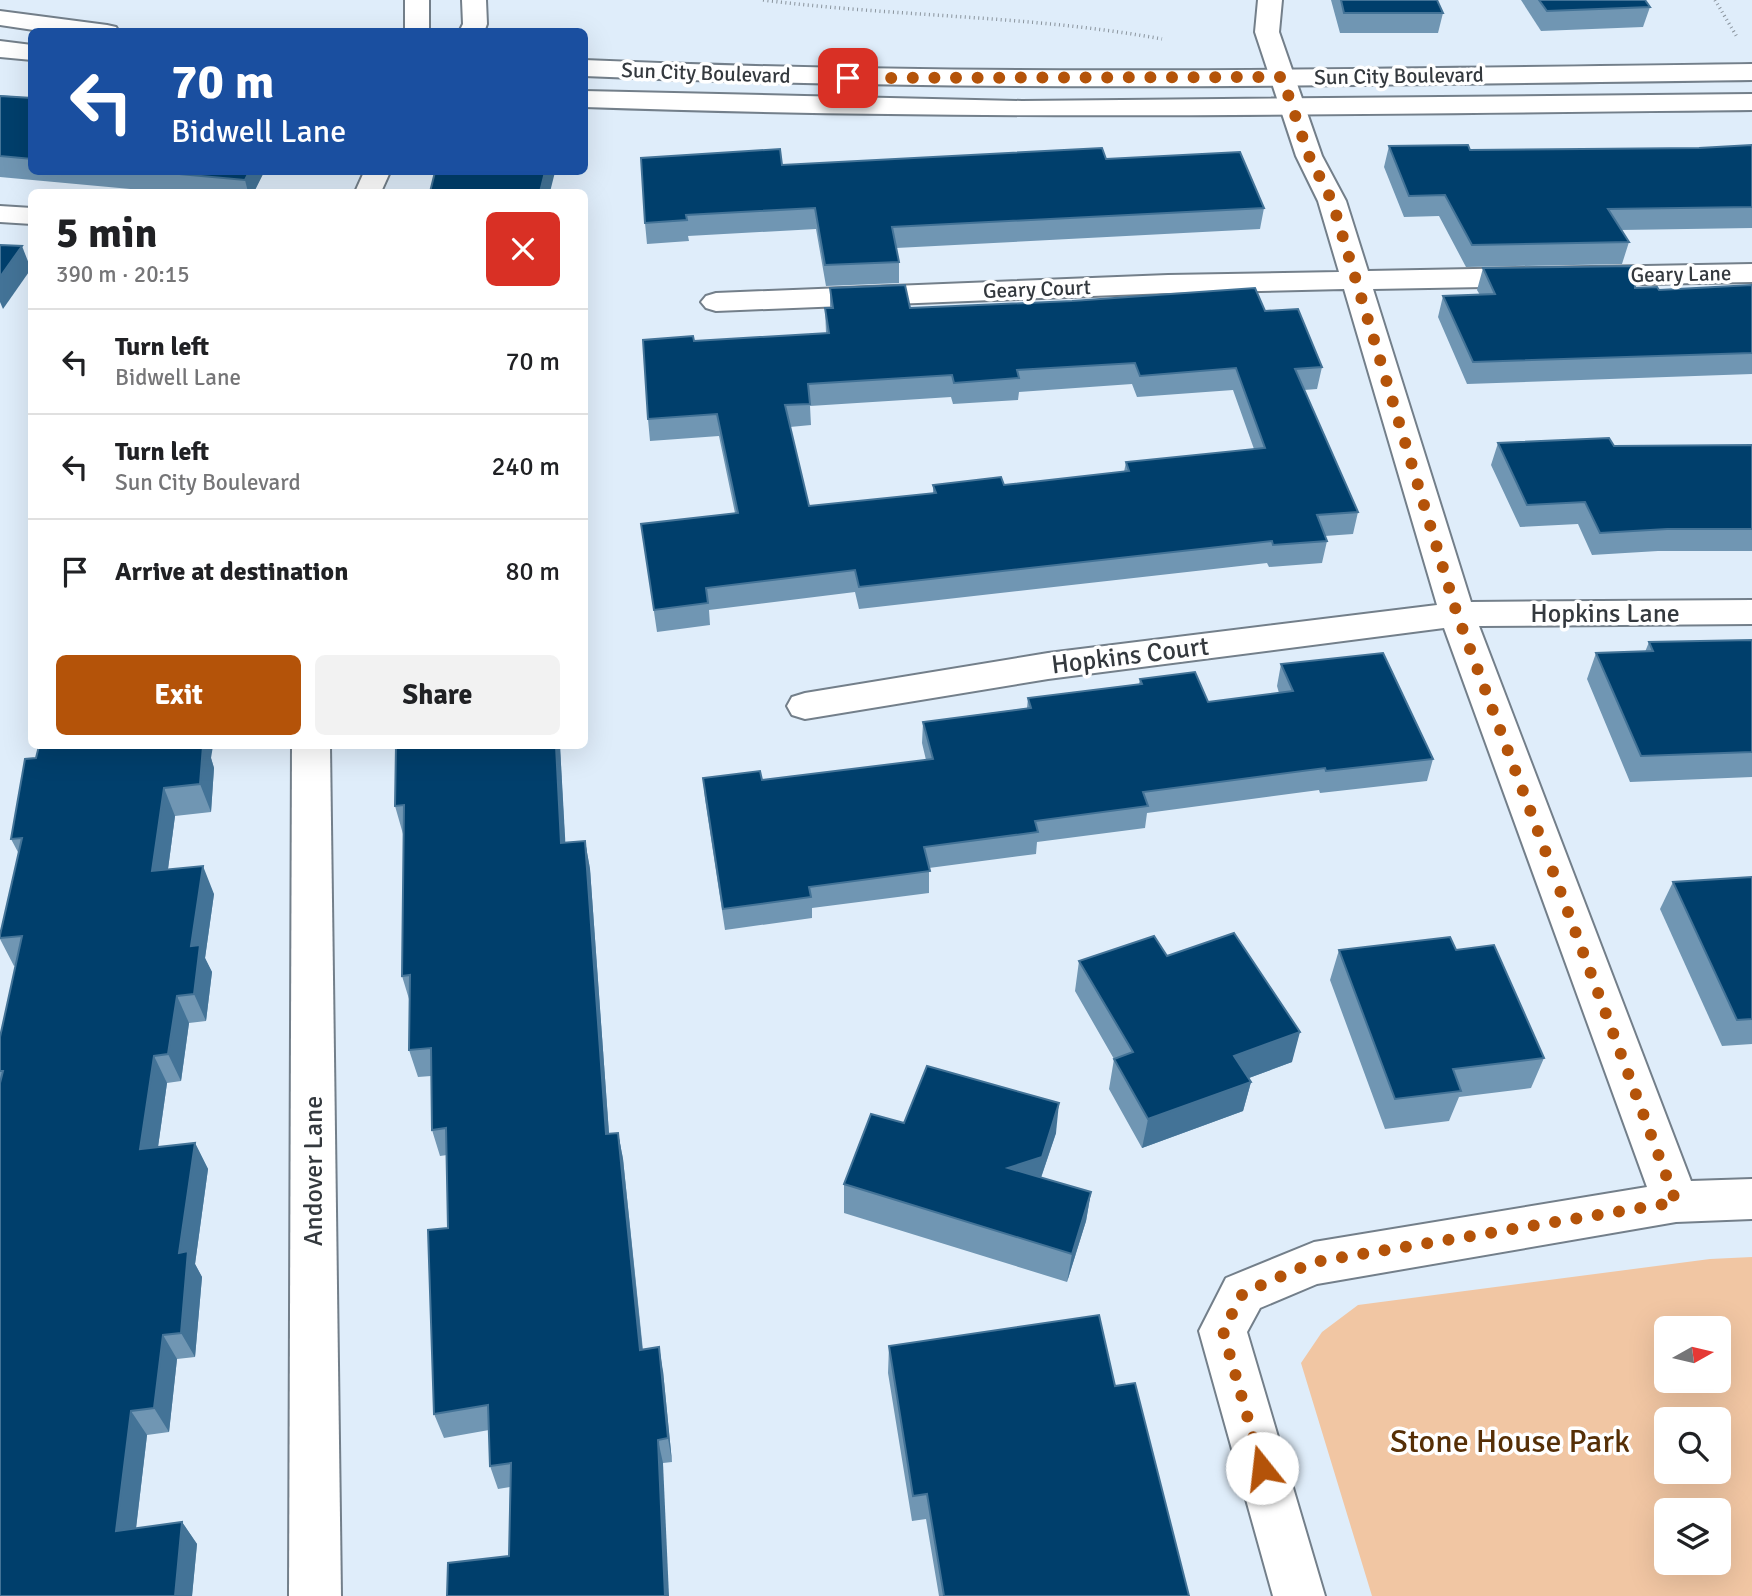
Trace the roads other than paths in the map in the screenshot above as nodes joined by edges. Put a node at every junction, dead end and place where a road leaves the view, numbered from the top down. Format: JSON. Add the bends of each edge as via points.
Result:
{"nodes":[{"id":1,"x":417,"y":0,"type":"edge"},
{"id":2,"x":474,"y":0,"type":"edge"},
{"id":3,"x":1270,"y":0,"type":"edge"},
{"id":4,"x":0,"y":18,"type":"edge"},
{"id":5,"x":76,"y":28,"type":"edge"},
{"id":6,"x":416,"y":28,"type":"edge"},
{"id":7,"x":473,"y":28,"type":"edge"},
{"id":8,"x":0,"y":49,"type":"edge"},
{"id":9,"x":28,"y":52,"type":"edge"},
{"id":10,"x":588,"y":68,"type":"edge"},
{"id":11,"x":1752,"y":72,"type":"edge"},
{"id":12,"x":1287,"y":92,"type":"junction"},
{"id":13,"x":588,"y":99,"type":"edge"},
{"id":14,"x":1752,"y":102,"type":"edge"},
{"id":15,"x":0,"y":214,"type":"edge"},
{"id":16,"x":28,"y":216,"type":"edge"},
{"id":17,"x":1752,"y":273,"type":"edge"},
{"id":18,"x":1358,"y":279,"type":"junction"},
{"id":19,"x":716,"y":302,"type":"dead end"},
{"id":20,"x":1752,"y":612,"type":"edge"},
{"id":21,"x":1457,"y":614,"type":"junction"},
{"id":22,"x":805,"y":706,"type":"dead end"},
{"id":23,"x":311,"y":749,"type":"edge"},
{"id":24,"x":1752,"y":1199,"type":"edge"},
{"id":25,"x":1676,"y":1202,"type":"junction"},
{"id":26,"x":315,"y":1596,"type":"edge"},
{"id":27,"x":1299,"y":1596,"type":"edge"}],
"edges":[{"from":1,"to":6,"type":"street"},
{"from":2,"to":7,"type":"street"},
{"from":3,"to":12,"type":"street","via":[[1267,32]]},
{"from":4,"to":5,"type":"street"},
{"from":8,"to":9,"type":"street"},
{"from":10,"to":12,"type":"street","name":"Sun City Boulevard","via":[[799,77],[1049,79]]},
{"from":11,"to":12,"type":"street","name":"Sun City Boulevard"},
{"from":12,"to":13,"type":"street","name":"Sun City Boulevard","via":[[924,109]]},
{"from":12,"to":14,"type":"street","name":"Sun City Boulevard"},
{"from":12,"to":18,"type":"street"},
{"from":15,"to":16,"type":"street"},
{"from":17,"to":18,"type":"street","name":"Geary Lane"},
{"from":18,"to":19,"type":"street","name":"Geary Court"},
{"from":18,"to":21,"type":"street"},
{"from":20,"to":21,"type":"street","name":"Hopkins Lane"},
{"from":21,"to":22,"type":"street","name":"Hopkins Court","via":[[1048,666]]},
{"from":21,"to":25,"type":"street"},
{"from":23,"to":26,"type":"street","name":"Andover Lane"},
{"from":24,"to":25,"type":"street"},
{"from":25,"to":27,"type":"street","via":[[1314,1262],[1243,1293],[1223,1331]]}]}
